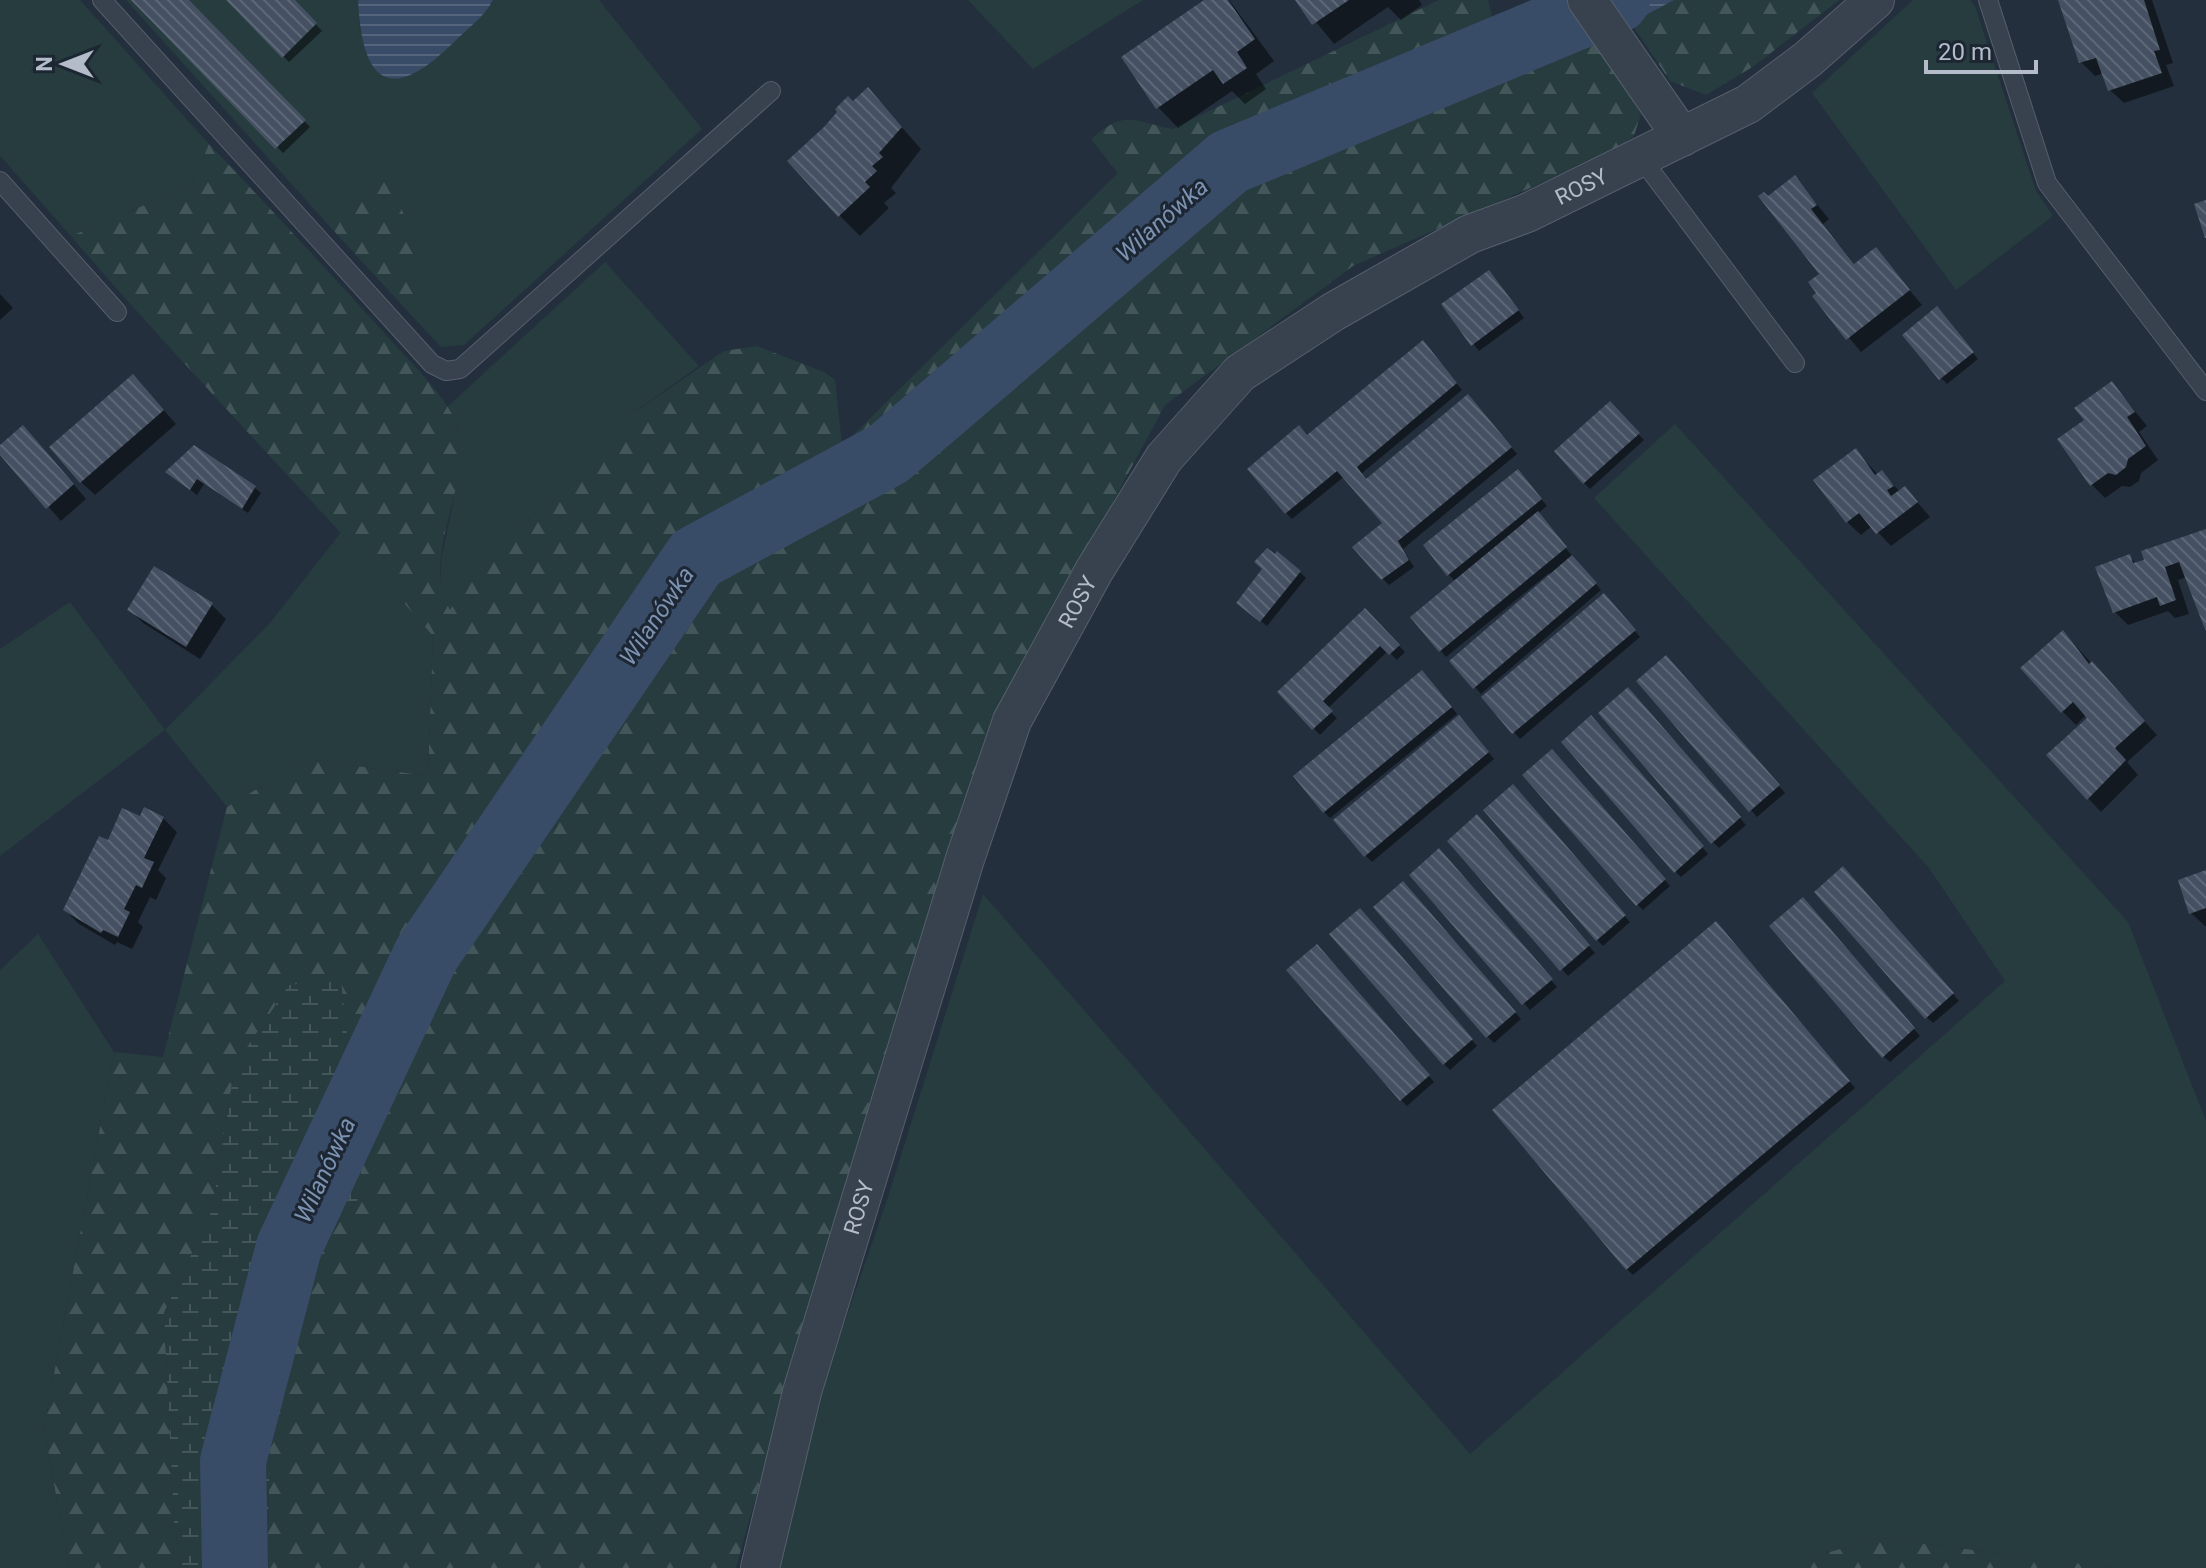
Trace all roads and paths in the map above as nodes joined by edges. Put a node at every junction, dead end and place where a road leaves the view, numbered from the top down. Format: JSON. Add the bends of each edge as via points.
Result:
{"nodes":[{"id":1,"x":102,"y":0,"type":"edge"},
{"id":2,"x":1587,"y":0,"type":"edge"},
{"id":3,"x":1875,"y":0,"type":"edge"},
{"id":4,"x":1988,"y":0,"type":"edge"},
{"id":5,"x":771,"y":91,"type":"dead end"},
{"id":6,"x":1682,"y":137,"type":"junction"},
{"id":7,"x":1641,"y":158,"type":"junction"},
{"id":8,"x":0,"y":181,"type":"edge"},
{"id":9,"x":117,"y":312,"type":"dead end"},
{"id":10,"x":1795,"y":363,"type":"dead end"},
{"id":11,"x":2206,"y":391,"type":"edge"},
{"id":12,"x":760,"y":1568,"type":"edge"}],
"edges":[{"from":1,"to":5,"type":"lane","via":[[432,364],[446,371],[460,369]]},
{"from":2,"to":6,"type":"street"},
{"from":3,"to":6,"type":"street","name":"ROSY","via":[[1748,104]]},
{"from":4,"to":11,"type":"lane","via":[[2047,183]]},
{"from":6,"to":7,"type":"street","name":"ROSY"},
{"from":7,"to":10,"type":"lane"},
{"from":7,"to":12,"type":"street","name":"ROSY","via":[[1470,234],[1333,312],[1240,373],[1156,470],[1012,721],[802,1392]]},
{"from":8,"to":9,"type":"lane"}]}
